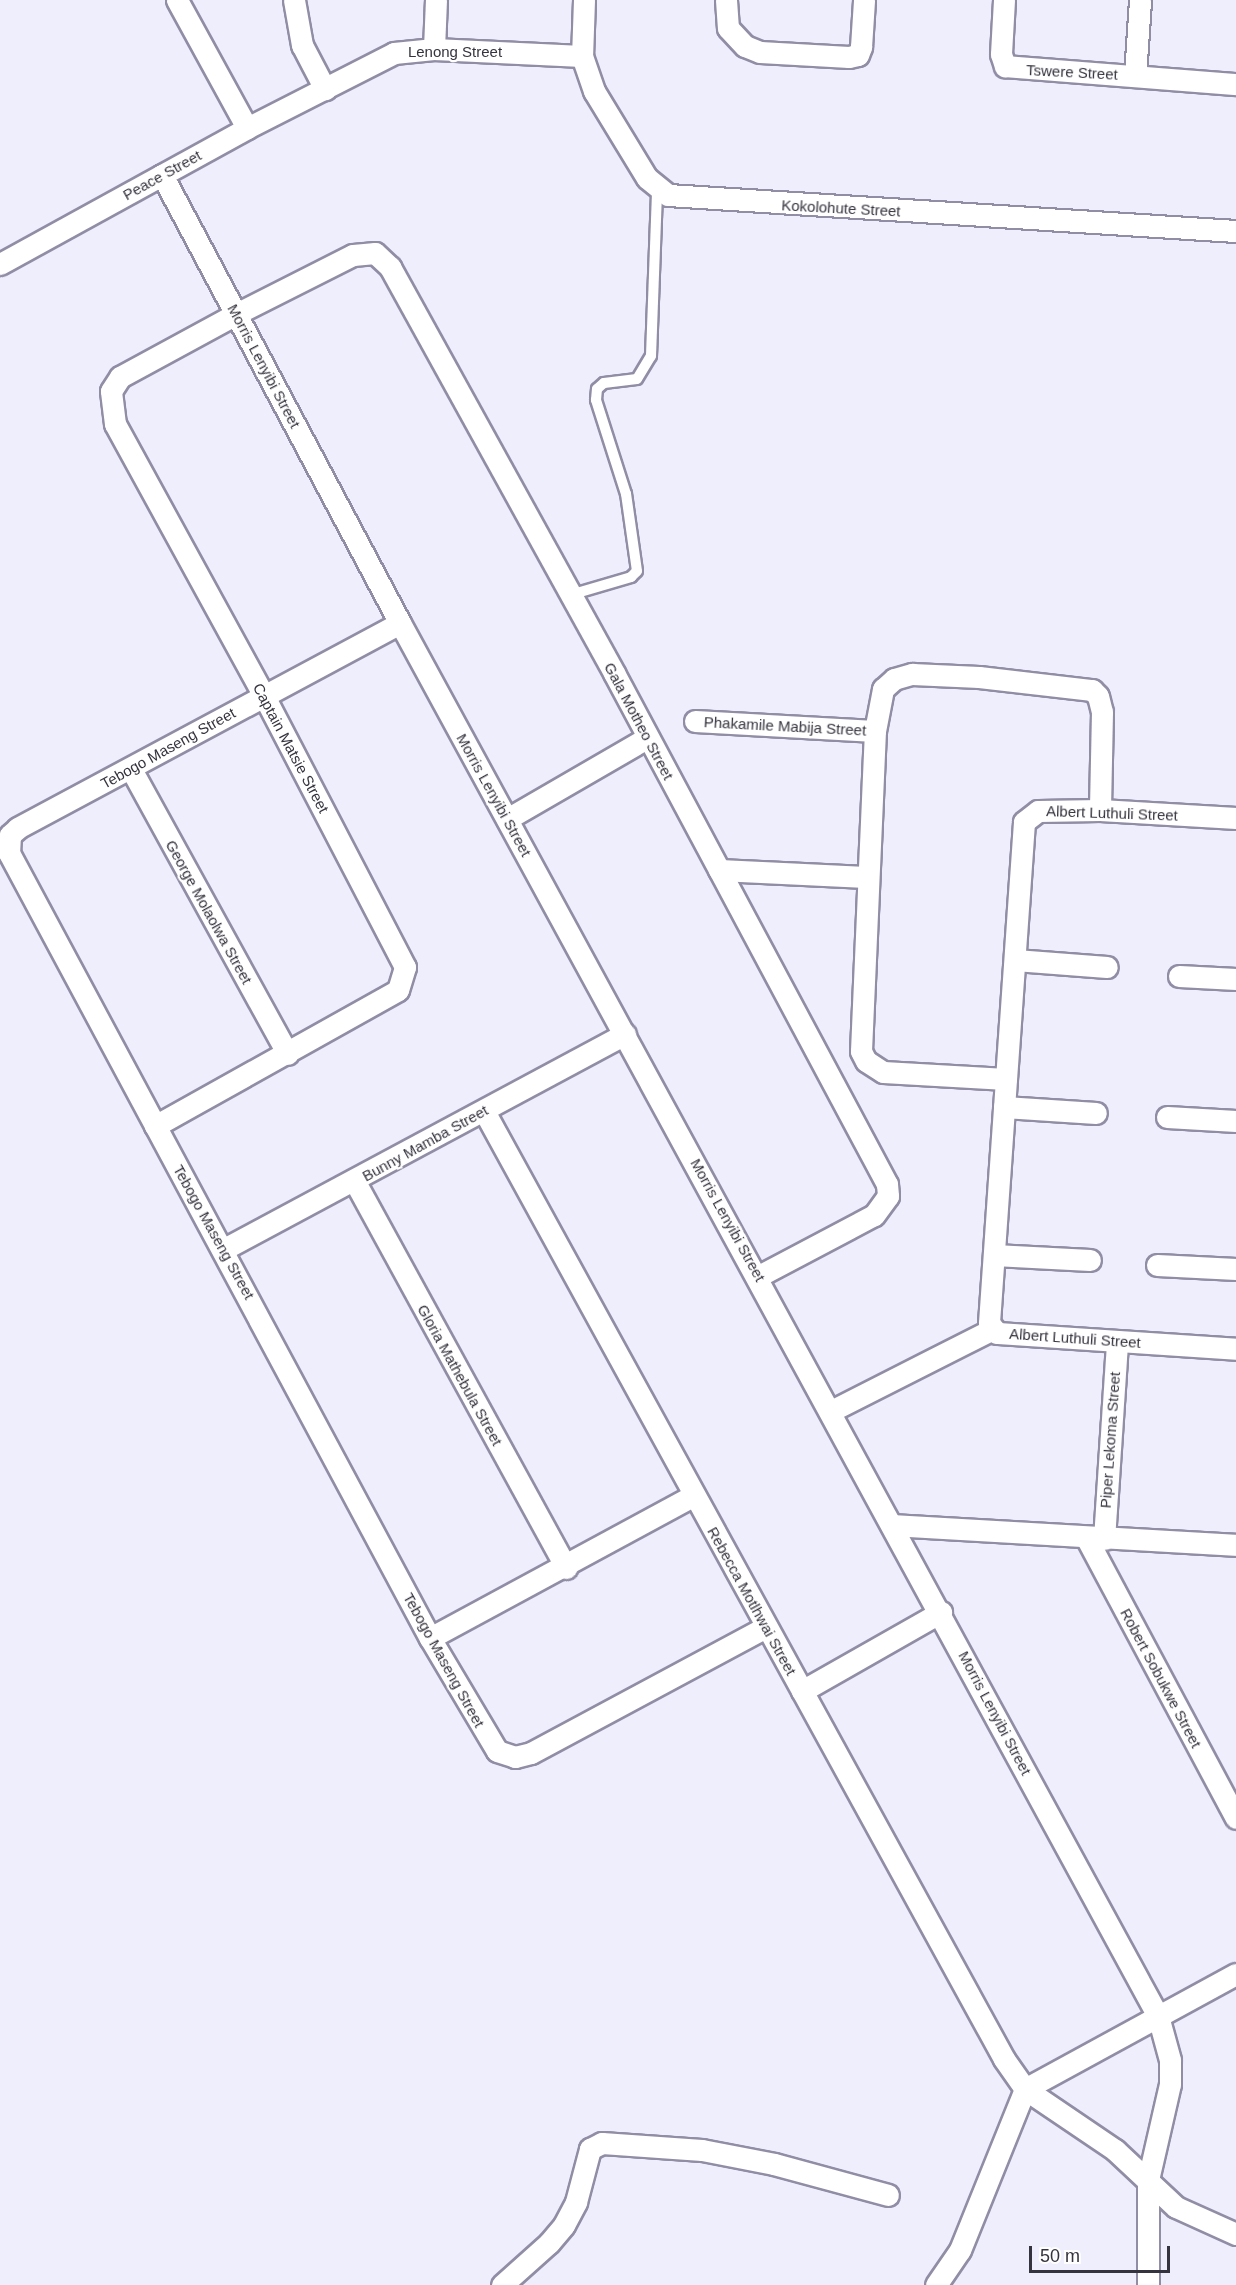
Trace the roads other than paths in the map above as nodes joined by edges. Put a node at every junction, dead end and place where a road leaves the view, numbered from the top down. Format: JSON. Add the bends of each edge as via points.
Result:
{"nodes":[{"id":1,"x":177,"y":0,"type":"edge"},
{"id":2,"x":294,"y":0,"type":"edge"},
{"id":3,"x":436,"y":0,"type":"edge"},
{"id":4,"x":584,"y":0,"type":"edge"},
{"id":5,"x":726,"y":0,"type":"edge"},
{"id":6,"x":864,"y":0,"type":"edge"},
{"id":7,"x":1005,"y":0,"type":"edge"},
{"id":8,"x":1140,"y":0,"type":"edge"},
{"id":9,"x":434,"y":49,"type":"junction"},
{"id":10,"x":582,"y":56,"type":"junction"},
{"id":11,"x":1135,"y":76,"type":"junction"},
{"id":12,"x":1236,"y":84,"type":"edge"},
{"id":13,"x":324,"y":89,"type":"junction"},
{"id":14,"x":247,"y":128,"type":"junction"},
{"id":15,"x":162,"y":175,"type":"junction"},
{"id":16,"x":657,"y":189,"type":"junction"},
{"id":17,"x":1236,"y":231,"type":"edge"},
{"id":18,"x":0,"y":264,"type":"edge"},
{"id":19,"x":236,"y":314,"type":"junction"},
{"id":20,"x":570,"y":595,"type":"junction"},
{"id":21,"x":400,"y":623,"type":"junction"},
{"id":22,"x":264,"y":696,"type":"junction"},
{"id":23,"x":695,"y":721,"type":"dead end"},
{"id":24,"x":875,"y":731,"type":"junction"},
{"id":25,"x":647,"y":738,"type":"junction"},
{"id":26,"x":131,"y":769,"type":"junction"},
{"id":27,"x":1100,"y":810,"type":"junction"},
{"id":28,"x":1236,"y":818,"type":"edge"},
{"id":29,"x":507,"y":819,"type":"junction"},
{"id":30,"x":718,"y":870,"type":"junction"},
{"id":31,"x":866,"y":877,"type":"junction"},
{"id":32,"x":1015,"y":960,"type":"junction"},
{"id":33,"x":1107,"y":967,"type":"dead end"},
{"id":34,"x":1179,"y":976,"type":"dead end"},
{"id":35,"x":1236,"y":980,"type":"edge"},
{"id":36,"x":625,"y":1034,"type":"junction"},
{"id":37,"x":288,"y":1054,"type":"junction"},
{"id":38,"x":1006,"y":1079,"type":"junction"},
{"id":39,"x":1004,"y":1107,"type":"junction"},
{"id":40,"x":484,"y":1111,"type":"junction"},
{"id":41,"x":1096,"y":1113,"type":"dead end"},
{"id":42,"x":1167,"y":1117,"type":"dead end"},
{"id":43,"x":1236,"y":1121,"type":"edge"},
{"id":44,"x":155,"y":1126,"type":"junction"},
{"id":45,"x":355,"y":1182,"type":"junction"},
{"id":46,"x":224,"y":1249,"type":"junction"},
{"id":47,"x":994,"y":1255,"type":"junction"},
{"id":48,"x":1090,"y":1260,"type":"dead end"},
{"id":49,"x":1157,"y":1265,"type":"dead end"},
{"id":50,"x":1236,"y":1269,"type":"edge"},
{"id":51,"x":759,"y":1276,"type":"junction"},
{"id":52,"x":991,"y":1330,"type":"junction"},
{"id":53,"x":1117,"y":1341,"type":"junction"},
{"id":54,"x":1236,"y":1349,"type":"edge"},
{"id":55,"x":831,"y":1411,"type":"junction"},
{"id":56,"x":694,"y":1495,"type":"junction"},
{"id":57,"x":893,"y":1525,"type":"junction"},
{"id":58,"x":1095,"y":1539,"type":"junction"},
{"id":59,"x":1236,"y":1545,"type":"edge"},
{"id":60,"x":566,"y":1568,"type":"junction"},
{"id":61,"x":941,"y":1612,"type":"junction"},
{"id":62,"x":766,"y":1627,"type":"junction"},
{"id":63,"x":430,"y":1638,"type":"junction"},
{"id":64,"x":802,"y":1691,"type":"junction"},
{"id":65,"x":1236,"y":1818,"type":"edge"},
{"id":66,"x":1236,"y":1974,"type":"edge"},
{"id":67,"x":1158,"y":2016,"type":"junction"},
{"id":68,"x":1025,"y":2089,"type":"junction"},
{"id":69,"x":1148,"y":2180,"type":"junction"},
{"id":70,"x":888,"y":2195,"type":"dead end"},
{"id":71,"x":1236,"y":2234,"type":"edge"},
{"id":72,"x":502,"y":2285,"type":"edge"},
{"id":73,"x":936,"y":2285,"type":"edge"},
{"id":74,"x":1148,"y":2285,"type":"edge"}],
"edges":[{"from":1,"to":14,"type":"street"},
{"from":2,"to":13,"type":"street","via":[[302,45]]},
{"from":3,"to":9,"type":"street"},
{"from":4,"to":10,"type":"street"},
{"from":5,"to":6,"type":"street","via":[[728,28],[744,46],[760,51],[849,57],[858,55],[861,47]]},
{"from":7,"to":11,"type":"street","name":"Tswere Street","via":[[1001,54],[1005,66]]},
{"from":8,"to":11,"type":"street","name":"Tswere Street"},
{"from":9,"to":10,"type":"street","name":"Lenong Street"},
{"from":9,"to":13,"type":"street","name":"Lenong Street","via":[[394,53]]},
{"from":10,"to":16,"type":"street","via":[[594,91]]},
{"from":11,"to":12,"type":"street","name":"Tswere Street"},
{"from":13,"to":14,"type":"street","name":"Peace Street"},
{"from":14,"to":15,"type":"street","name":"Peace Street"},
{"from":15,"to":18,"type":"street","name":"Peace Street"},
{"from":15,"to":19,"type":"street","name":"Morris Lenyibi Street"},
{"from":16,"to":17,"type":"street","name":"Kokolohute Street","via":[[696,200]]},
{"from":16,"to":20,"type":"lane","via":[[651,356],[637,379],[604,383],[597,389],[596,400],[626,494],[637,571],[632,577]]},
{"from":19,"to":20,"type":"street","name":"Gala Motheo Street","via":[[353,255],[375,253],[383,258]]},
{"from":19,"to":21,"type":"street","name":"Morris Lenyibi Street"},
{"from":19,"to":22,"type":"street","name":"Captain Matsie Street","via":[[120,377],[111,391],[111,407],[116,424]]},
{"from":20,"to":25,"type":"street","name":"Gala Motheo Street"},
{"from":21,"to":22,"type":"street","name":"Tebogo Maseng Street"},
{"from":21,"to":29,"type":"street","name":"Morris Lenyibi Street"},
{"from":22,"to":26,"type":"street","name":"Tebogo Maseng Street"},
{"from":22,"to":37,"type":"street","name":"Captain Matsie Street","via":[[405,967],[398,990]]},
{"from":23,"to":24,"type":"street","name":"Phakamile Mabija Street"},
{"from":24,"to":27,"type":"street","name":"Phakamile Mabija Street","via":[[884,689],[903,675],[1087,687],[1098,696],[1102,712]]},
{"from":24,"to":31,"type":"street","name":"Phakamile Mabija Street"},
{"from":25,"to":29,"type":"street"},
{"from":25,"to":30,"type":"street","name":"Gala Motheo Street"},
{"from":26,"to":37,"type":"street","name":"George Molaolwa Street"},
{"from":26,"to":44,"type":"street","name":"Tebogo Maseng Street","via":[[18,828],[8,843],[13,863]]},
{"from":27,"to":28,"type":"street","name":"Albert Luthuli Street"},
{"from":27,"to":32,"type":"street","name":"Albert Luthuli Street","via":[[1038,811],[1024,822]]},
{"from":29,"to":36,"type":"street","name":"Morris Lenyibi Street"},
{"from":30,"to":31,"type":"street"},
{"from":30,"to":51,"type":"street","name":"Gala Motheo Street","via":[[887,1184],[888,1196],[874,1215]]},
{"from":31,"to":38,"type":"street","name":"Phakamile Mabija Street","via":[[860,1038],[866,1061],[883,1072]]},
{"from":32,"to":33,"type":"street"},
{"from":32,"to":38,"type":"street","name":"Albert Luthuli Street"},
{"from":34,"to":35,"type":"street"},
{"from":36,"to":40,"type":"street","name":"Bunny Mamba Street"},
{"from":36,"to":51,"type":"street","name":"Morris Lenyibi Street"},
{"from":37,"to":44,"type":"street","name":"Captain Matsie Street"},
{"from":38,"to":39,"type":"street","name":"Albert Luthuli Street"},
{"from":39,"to":41,"type":"street"},
{"from":39,"to":47,"type":"street","name":"Albert Luthuli Street"},
{"from":40,"to":45,"type":"street","name":"Bunny Mamba Street"},
{"from":40,"to":56,"type":"street","name":"Rebecca Motlhwai Street"},
{"from":42,"to":43,"type":"street"},
{"from":44,"to":46,"type":"street","name":"Tebogo Maseng Street"},
{"from":45,"to":46,"type":"street","name":"Bunny Mamba Street"},
{"from":45,"to":60,"type":"street","name":"Gloria Mathebula Street"},
{"from":46,"to":63,"type":"street","name":"Tebogo Maseng Street"},
{"from":47,"to":48,"type":"street"},
{"from":47,"to":52,"type":"street","name":"Albert Luthuli Street"},
{"from":49,"to":50,"type":"street"},
{"from":51,"to":55,"type":"street","name":"Morris Lenyibi Street"},
{"from":52,"to":53,"type":"street","name":"Albert Luthuli Street"},
{"from":52,"to":55,"type":"street"},
{"from":53,"to":54,"type":"street","name":"Albert Luthuli Street"},
{"from":53,"to":58,"type":"street","name":"Piper Lekoma Street"},
{"from":55,"to":57,"type":"street","name":"Morris Lenyibi Street"},
{"from":56,"to":60,"type":"street"},
{"from":56,"to":62,"type":"street","name":"Rebecca Motlhwai Street"},
{"from":57,"to":58,"type":"street"},
{"from":57,"to":61,"type":"street","name":"Morris Lenyibi Street"},
{"from":58,"to":59,"type":"street"},
{"from":58,"to":65,"type":"street","name":"Robert Sobukwe Street"},
{"from":60,"to":63,"type":"street"},
{"from":61,"to":64,"type":"street"},
{"from":61,"to":67,"type":"street","name":"Morris Lenyibi Street"},
{"from":62,"to":63,"type":"street","name":"Tebogo Maseng Street","via":[[522,1756],[505,1755],[492,1745]]},
{"from":62,"to":64,"type":"street","name":"Rebecca Motlhwai Street"},
{"from":64,"to":68,"type":"street","name":"Rebecca Motlhwai Street","via":[[1004,2059]]},
{"from":66,"to":67,"type":"street"},
{"from":67,"to":68,"type":"street"},
{"from":67,"to":69,"type":"street","name":"Morris Lenyibi Street","via":[[1170,2060],[1170,2084]]},
{"from":68,"to":69,"type":"street","via":[[1115,2150]]},
{"from":68,"to":73,"type":"street","via":[[960,2250]]},
{"from":69,"to":71,"type":"street","via":[[1176,2207]]},
{"from":69,"to":74,"type":"street","name":"Morris Lenyibi Street"},
{"from":70,"to":72,"type":"street","via":[[774,2164],[702,2150],[602,2143],[590,2149],[576,2202],[564,2225],[549,2244]]}]}
